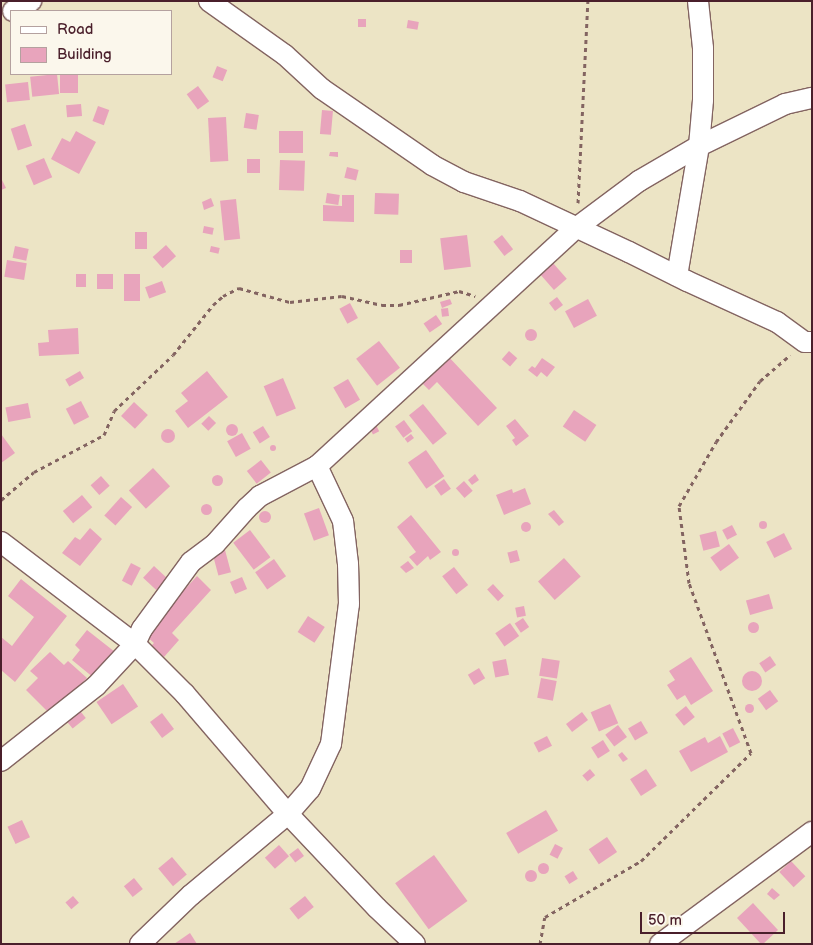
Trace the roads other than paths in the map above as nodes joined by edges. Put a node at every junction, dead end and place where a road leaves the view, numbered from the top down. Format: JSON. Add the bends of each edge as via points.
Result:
{"nodes":[{"id":1,"x":32,"y":1,"type":"edge"},
{"id":2,"x":208,"y":1,"type":"edge"},
{"id":3,"x":698,"y":1,"type":"edge"},
{"id":4,"x":16,"y":10,"type":"edge"},
{"id":5,"x":812,"y":98,"type":"edge"},
{"id":6,"x":699,"y":146,"type":"junction"},
{"id":7,"x":576,"y":228,"type":"junction"},
{"id":8,"x":677,"y":276,"type":"junction"},
{"id":9,"x":810,"y":338,"type":"edge"},
{"id":10,"x":316,"y":466,"type":"junction"},
{"id":11,"x":1,"y":542,"type":"edge"},
{"id":12,"x":135,"y":644,"type":"junction"},
{"id":13,"x":1,"y":761,"type":"edge"},
{"id":14,"x":288,"y":814,"type":"junction"},
{"id":15,"x":812,"y":832,"type":"edge"},
{"id":16,"x":140,"y":944,"type":"edge"},
{"id":17,"x":415,"y":944,"type":"edge"},
{"id":18,"x":660,"y":944,"type":"edge"}],
"edges":[{"from":1,"to":4,"type":"street"},
{"from":2,"to":7,"type":"street","via":[[285,55],[322,90],[432,166],[464,182],[520,201]]},
{"from":3,"to":6,"type":"street","via":[[704,48]]},
{"from":5,"to":6,"type":"street","via":[[785,104]]},
{"from":6,"to":7,"type":"street","via":[[639,181]]},
{"from":6,"to":8,"type":"street"},
{"from":7,"to":8,"type":"street"},
{"from":7,"to":10,"type":"street"},
{"from":8,"to":9,"type":"street"},
{"from":10,"to":12,"type":"street","via":[[260,496],[215,544],[191,562]]},
{"from":10,"to":14,"type":"street","via":[[342,521],[349,604],[331,744],[310,789]]},
{"from":11,"to":12,"type":"street"},
{"from":12,"to":13,"type":"street","via":[[96,686]]},
{"from":12,"to":14,"type":"street","via":[[185,694]]},
{"from":14,"to":16,"type":"street","via":[[191,895]]},
{"from":14,"to":17,"type":"street"},
{"from":15,"to":18,"type":"street"}]}
